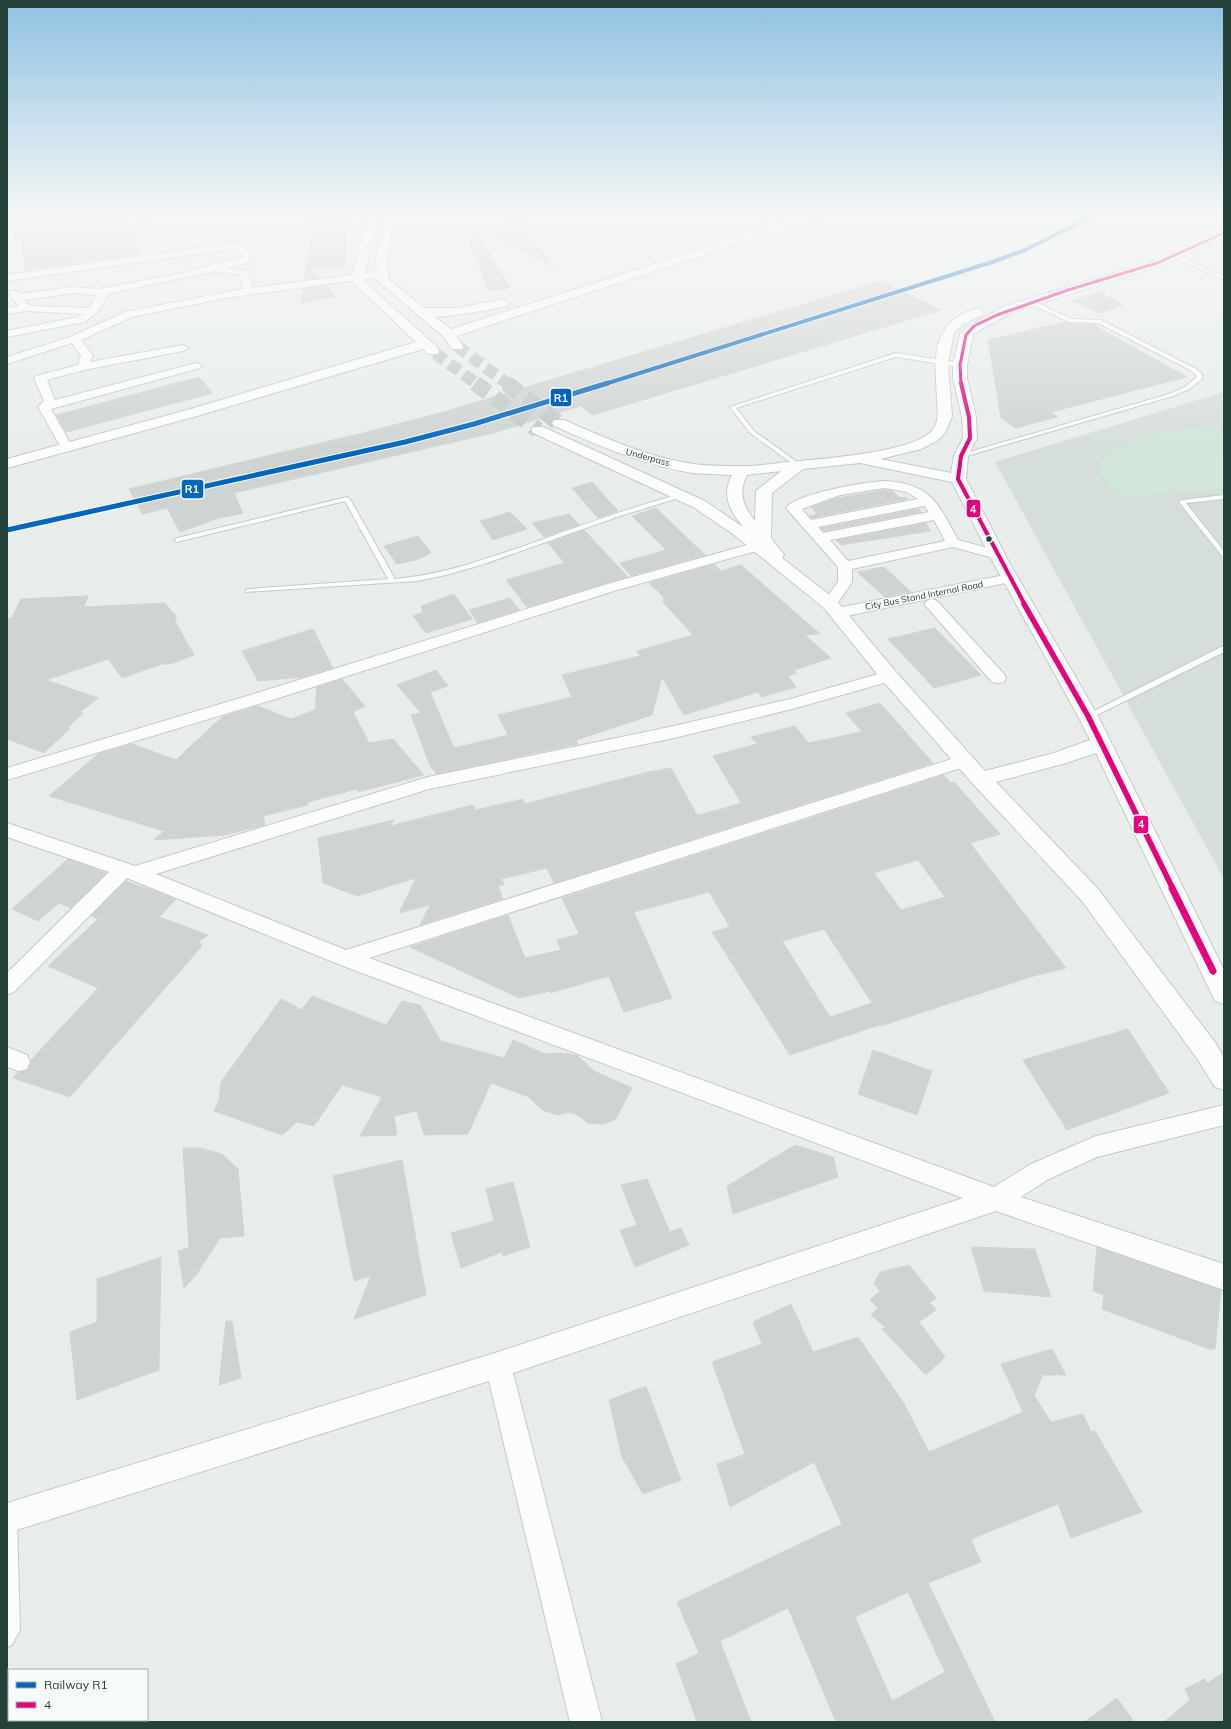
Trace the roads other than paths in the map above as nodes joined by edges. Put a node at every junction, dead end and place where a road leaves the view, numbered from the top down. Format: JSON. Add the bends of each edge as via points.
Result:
{"nodes":[{"id":1,"x":14,"y":294,"type":"edge"},
{"id":2,"x":53,"y":294,"type":"edge"},
{"id":3,"x":102,"y":294,"type":"edge"},
{"id":4,"x":240,"y":294,"type":"edge"},
{"id":5,"x":371,"y":294,"type":"edge"},
{"id":6,"x":398,"y":294,"type":"edge"},
{"id":7,"x":574,"y":294,"type":"edge"},
{"id":8,"x":1028,"y":294,"type":"edge"},
{"id":9,"x":1057,"y":294,"type":"edge"},
{"id":10,"x":17,"y":298,"type":"junction"},
{"id":11,"x":515,"y":299,"type":"dead end"},
{"id":12,"x":1030,"y":302,"type":"junction"},
{"id":13,"x":26,"y":308,"type":"junction"},
{"id":14,"x":7,"y":311,"type":"edge"},
{"id":15,"x":92,"y":311,"type":"junction"},
{"id":16,"x":421,"y":312,"type":"junction"},
{"id":17,"x":129,"y":314,"type":"junction"},
{"id":18,"x":7,"y":334,"type":"edge"},
{"id":19,"x":449,"y":334,"type":"junction"},
{"id":20,"x":74,"y":339,"type":"junction"},
{"id":21,"x":457,"y":346,"type":"tunnel mouth"},
{"id":22,"x":183,"y":348,"type":"dead end"},
{"id":23,"x":7,"y":361,"type":"edge"},
{"id":24,"x":942,"y":362,"type":"junction"},
{"id":25,"x":960,"y":365,"type":"junction"},
{"id":26,"x":196,"y":366,"type":"dead end"},
{"id":27,"x":83,"y":367,"type":"junction"},
{"id":28,"x":44,"y":407,"type":"junction"},
{"id":29,"x":559,"y":423,"type":"tunnel mouth"},
{"id":30,"x":538,"y":430,"type":"tunnel mouth"},
{"id":31,"x":64,"y":445,"type":"junction"},
{"id":32,"x":7,"y":456,"type":"edge"},
{"id":33,"x":961,"y":456,"type":"junction"},
{"id":34,"x":860,"y":459,"type":"junction"},
{"id":35,"x":7,"y":464,"type":"edge"},
{"id":36,"x":799,"y":466,"type":"junction"},
{"id":37,"x":742,"y":471,"type":"junction"},
{"id":38,"x":958,"y":478,"type":"junction"},
{"id":39,"x":912,"y":489,"type":"junction"},
{"id":40,"x":680,"y":496,"type":"junction"},
{"id":41,"x":1224,"y":497,"type":"edge"},
{"id":42,"x":927,"y":501,"type":"junction"},
{"id":43,"x":798,"y":513,"type":"junction"},
{"id":44,"x":937,"y":515,"type":"junction"},
{"id":45,"x":808,"y":525,"type":"junction"},
{"id":46,"x":820,"y":538,"type":"junction"},
{"id":47,"x":177,"y":540,"type":"dead end"},
{"id":48,"x":761,"y":542,"type":"junction"},
{"id":49,"x":953,"y":543,"type":"junction"},
{"id":50,"x":997,"y":555,"type":"junction"},
{"id":51,"x":1224,"y":555,"type":"edge"},
{"id":52,"x":845,"y":566,"type":"junction"},
{"id":53,"x":392,"y":580,"type":"junction"},
{"id":54,"x":1013,"y":583,"type":"junction"},
{"id":55,"x":248,"y":590,"type":"dead end"},
{"id":56,"x":932,"y":604,"type":"junction"},
{"id":57,"x":837,"y":613,"type":"junction"},
{"id":58,"x":1224,"y":649,"type":"edge"},
{"id":59,"x":889,"y":676,"type":"junction"},
{"id":60,"x":998,"y":678,"type":"dead end"},
{"id":61,"x":1088,"y":716,"type":"junction"},
{"id":62,"x":1100,"y":744,"type":"junction"},
{"id":63,"x":964,"y":760,"type":"junction"},
{"id":64,"x":7,"y":774,"type":"edge"},
{"id":65,"x":980,"y":779,"type":"junction"},
{"id":66,"x":7,"y":830,"type":"edge"},
{"id":67,"x":129,"y":871,"type":"junction"},
{"id":68,"x":345,"y":958,"type":"junction"},
{"id":69,"x":7,"y":986,"type":"edge"},
{"id":70,"x":1224,"y":994,"type":"edge"},
{"id":71,"x":1224,"y":1079,"type":"edge"},
{"id":72,"x":1224,"y":1115,"type":"edge"},
{"id":73,"x":996,"y":1199,"type":"junction"},
{"id":74,"x":1224,"y":1277,"type":"edge"},
{"id":75,"x":498,"y":1365,"type":"junction"},
{"id":76,"x":8,"y":1517,"type":"edge"},
{"id":77,"x":7,"y":1640,"type":"edge"},
{"id":78,"x":586,"y":1722,"type":"edge"}],
"edges":[{"from":1,"to":10,"type":"street"},
{"from":2,"to":10,"type":"street"},
{"from":3,"to":15,"type":"street","via":[[100,301]]},
{"from":4,"to":17,"type":"street"},
{"from":5,"to":31,"type":"main road","via":[[426,345],[267,386]]},
{"from":6,"to":16,"type":"main road"},
{"from":7,"to":19,"type":"main road"},
{"from":8,"to":24,"type":"main road","via":[[983,309],[959,321],[948,332]]},
{"from":9,"to":12,"type":"main road"},
{"from":10,"to":13,"type":"street"},
{"from":11,"to":16,"type":"main road","via":[[470,310],[446,313]]},
{"from":12,"to":25,"type":"main road","via":[[969,330]]},
{"from":12,"to":33,"type":"lane","via":[[1072,320],[1105,323],[1194,370],[1199,374],[1199,380],[1171,395]]},
{"from":13,"to":14,"type":"street"},
{"from":13,"to":15,"type":"street"},
{"from":15,"to":17,"type":"street"},
{"from":15,"to":18,"type":"street","via":[[81,320]]},
{"from":16,"to":19,"type":"main road"},
{"from":17,"to":20,"type":"street"},
{"from":19,"to":21,"type":"main road"},
{"from":20,"to":23,"type":"street"},
{"from":20,"to":27,"type":"street","via":[[87,356]]},
{"from":22,"to":27,"type":"street"},
{"from":24,"to":25,"type":"lane"},
{"from":24,"to":34,"type":"main road","via":[[945,416],[940,430],[932,438],[916,446]]},
{"from":24,"to":36,"type":"lane","via":[[896,355],[733,407],[752,432]]},
{"from":25,"to":33,"type":"main road","via":[[970,438]]},
{"from":26,"to":28,"type":"street"},
{"from":27,"to":28,"type":"street","via":[[40,378],[50,402]]},
{"from":28,"to":31,"type":"street"},
{"from":29,"to":37,"type":"main road","name":"Underpass","via":[[643,456],[692,468]]},
{"from":30,"to":40,"type":"main road","name":"Underpass"},
{"from":31,"to":32,"type":"main road"},
{"from":31,"to":35,"type":"main road"},
{"from":33,"to":38,"type":"main road"},
{"from":34,"to":36,"type":"main road","name":"Underpass"},
{"from":34,"to":38,"type":"main road"},
{"from":36,"to":37,"type":"main road","name":"Underpass"},
{"from":36,"to":48,"type":"main road","via":[[764,491]]},
{"from":37,"to":48,"type":"main road","via":[[735,480],[733,495],[739,511]]},
{"from":38,"to":50,"type":"main road"},
{"from":39,"to":42,"type":"street"},
{"from":39,"to":43,"type":"street"},
{"from":39,"to":43,"type":"street","via":[[882,484],[816,497],[793,508]]},
{"from":40,"to":48,"type":"main road","name":"Underpass","via":[[699,504],[739,531]]},
{"from":40,"to":53,"type":"lane","via":[[482,563],[417,579]]},
{"from":41,"to":51,"type":"lane","via":[[1182,502]]},
{"from":42,"to":44,"type":"street"},
{"from":42,"to":45,"type":"street"},
{"from":43,"to":45,"type":"street"},
{"from":44,"to":46,"type":"street"},
{"from":44,"to":49,"type":"street"},
{"from":45,"to":46,"type":"street"},
{"from":46,"to":52,"type":"street"},
{"from":47,"to":53,"type":"lane","via":[[347,499]]},
{"from":48,"to":57,"type":"main road"},
{"from":48,"to":64,"type":"street"},
{"from":49,"to":50,"type":"street"},
{"from":49,"to":52,"type":"street"},
{"from":50,"to":54,"type":"main road"},
{"from":52,"to":57,"type":"street","via":[[845,582]]},
{"from":53,"to":55,"type":"lane"},
{"from":54,"to":56,"type":"street","name":"City Bus Stand Internal Road"},
{"from":54,"to":57,"type":"street","name":"City Bus Stand Internal Road"},
{"from":54,"to":61,"type":"main road"},
{"from":56,"to":57,"type":"street","name":"City Bus Stand Internal Road"},
{"from":56,"to":60,"type":"street"},
{"from":57,"to":59,"type":"main road"},
{"from":58,"to":61,"type":"lane"},
{"from":59,"to":63,"type":"main road"},
{"from":59,"to":67,"type":"street","via":[[792,704],[681,730],[428,783]]},
{"from":61,"to":62,"type":"main road"},
{"from":62,"to":65,"type":"main road"},
{"from":62,"to":70,"type":"main road"},
{"from":63,"to":65,"type":"main road"},
{"from":63,"to":68,"type":"street"},
{"from":65,"to":71,"type":"main road","via":[[1090,896],[1204,1048]]},
{"from":66,"to":67,"type":"street"},
{"from":67,"to":68,"type":"street"},
{"from":67,"to":69,"type":"street"},
{"from":68,"to":73,"type":"street"},
{"from":72,"to":73,"type":"street","via":[[1096,1147],[1070,1156],[1038,1172]]},
{"from":73,"to":74,"type":"street"},
{"from":73,"to":75,"type":"street"},
{"from":75,"to":76,"type":"street"},
{"from":75,"to":78,"type":"street"},
{"from":76,"to":77,"type":"lane","via":[[13,1630]]}]}
